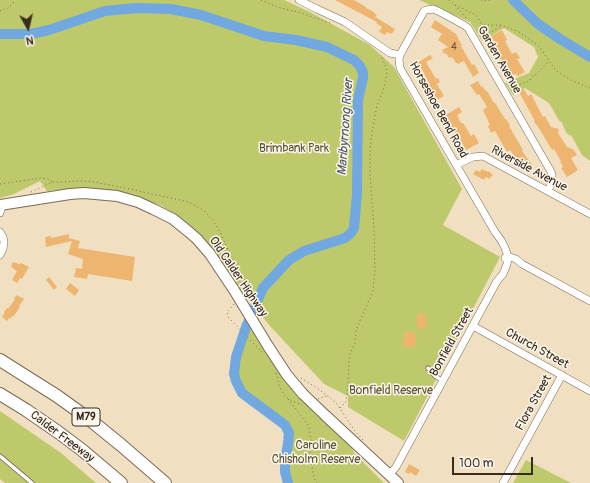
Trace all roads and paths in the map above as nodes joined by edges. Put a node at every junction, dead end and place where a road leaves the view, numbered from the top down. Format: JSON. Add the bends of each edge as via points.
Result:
{"nodes":[{"id":1,"x":16,"y":0,"type":"edge"},
{"id":2,"x":261,"y":0,"type":"edge"},
{"id":3,"x":299,"y":0,"type":"edge"},
{"id":4,"x":449,"y":0,"type":"edge"},
{"id":5,"x":481,"y":0,"type":"edge"},
{"id":6,"x":490,"y":0,"type":"edge"},
{"id":7,"x":455,"y":5,"type":"junction"},
{"id":8,"x":0,"y":12,"type":"edge"},
{"id":9,"x":334,"y":24,"type":"dead end"},
{"id":10,"x":501,"y":25,"type":"junction"},
{"id":11,"x":467,"y":27,"type":"junction"},
{"id":12,"x":479,"y":39,"type":"dead end"},
{"id":13,"x":381,"y":54,"type":"dead end"},
{"id":14,"x":400,"y":55,"type":"junction"},
{"id":15,"x":550,"y":61,"type":"junction"},
{"id":16,"x":590,"y":88,"type":"edge"},
{"id":17,"x":508,"y":90,"type":"dead end"},
{"id":18,"x":456,"y":165,"type":"junction"},
{"id":19,"x":53,"y":182,"type":"dead end"},
{"id":20,"x":0,"y":184,"type":"edge"},
{"id":21,"x":548,"y":191,"type":"junction"},
{"id":22,"x":1,"y":208,"type":"edge"},
{"id":23,"x":590,"y":214,"type":"edge"},
{"id":24,"x":0,"y":232,"type":"edge"},
{"id":25,"x":226,"y":246,"type":"dead end"},
{"id":26,"x":0,"y":255,"type":"edge"},
{"id":27,"x":507,"y":259,"type":"junction"},
{"id":28,"x":234,"y":278,"type":"dead end"},
{"id":29,"x":590,"y":301,"type":"edge"},
{"id":30,"x":230,"y":320,"type":"dead end"},
{"id":31,"x":473,"y":326,"type":"junction"},
{"id":32,"x":256,"y":346,"type":"dead end"},
{"id":33,"x":0,"y":359,"type":"edge"},
{"id":34,"x":428,"y":368,"type":"dead end"},
{"id":35,"x":562,"y":375,"type":"junction"},
{"id":36,"x":443,"y":381,"type":"junction"},
{"id":37,"x":317,"y":388,"type":"dead end"},
{"id":38,"x":590,"y":391,"type":"edge"},
{"id":39,"x":0,"y":394,"type":"edge"},
{"id":40,"x":286,"y":397,"type":"dead end"},
{"id":41,"x":340,"y":408,"type":"junction"},
{"id":42,"x":365,"y":441,"type":"dead end"},
{"id":43,"x":0,"y":456,"type":"edge"},
{"id":44,"x":388,"y":479,"type":"edge"},
{"id":45,"x":32,"y":483,"type":"edge"},
{"id":46,"x":121,"y":483,"type":"edge"},
{"id":47,"x":165,"y":483,"type":"edge"},
{"id":48,"x":317,"y":483,"type":"edge"},
{"id":49,"x":398,"y":483,"type":"edge"},
{"id":50,"x":502,"y":483,"type":"edge"}],
"edges":[{"from":1,"to":8,"type":"path"},
{"from":2,"to":9,"type":"path"},
{"from":3,"to":14,"type":"street","name":"Horseshoe Bend Road","via":[[345,22],[390,53]]},
{"from":4,"to":7,"type":"path"},
{"from":5,"to":6,"type":"path"},
{"from":7,"to":10,"type":"path","via":[[476,16],[483,24]]},
{"from":7,"to":11,"type":"path","via":[[468,19]]},
{"from":10,"to":12,"type":"path"},
{"from":10,"to":15,"type":"path","via":[[519,32],[536,44]]},
{"from":11,"to":14,"type":"street","name":"Garden Avenue","via":[[438,12],[426,10]]},
{"from":11,"to":21,"type":"street","name":"Garden Avenue","via":[[552,174]]},
{"from":13,"to":41,"type":"path","via":[[387,74],[377,105],[370,150],[375,270],[373,291],[356,330],[349,360],[346,402]]},
{"from":14,"to":18,"type":"street","name":"Horseshoe Bend Road","via":[[399,64],[402,72]]},
{"from":15,"to":16,"type":"path","via":[[561,74]]},
{"from":15,"to":17,"type":"path","via":[[532,76],[530,81],[520,84],[516,89]]},
{"from":18,"to":21,"type":"street","name":"Riverside Avenue","via":[[473,157],[483,156]]},
{"from":18,"to":27,"type":"street","name":"Horseshoe Bend Road","via":[[501,240]]},
{"from":19,"to":20,"type":"path","via":[[41,178]]},
{"from":21,"to":23,"type":"street","name":"Riverside Avenue"},
{"from":22,"to":44,"type":"main road","name":"Old Calder Highway","bridge":true,"via":[[84,193],[117,196],[138,202],[172,219],[197,239],[210,254],[287,375],[303,394],[357,444]]},
{"from":24,"to":26,"type":"street","via":[[4,242]]},
{"from":25,"to":28,"type":"path"},
{"from":27,"to":29,"type":"street","via":[[522,264]]},
{"from":27,"to":31,"type":"street","name":"Bonfield Street"},
{"from":30,"to":32,"type":"path"},
{"from":31,"to":35,"type":"street","name":"Church Street"},
{"from":31,"to":36,"type":"street","name":"Bonfield Street"},
{"from":33,"to":47,"type":"highway","number":"M79","via":[[88,419]]},
{"from":34,"to":36,"type":"lane"},
{"from":35,"to":38,"type":"street","name":"Church Street"},
{"from":35,"to":50,"type":"street","name":"Flora Street"},
{"from":36,"to":44,"type":"street","name":"Bonfield Street"},
{"from":37,"to":41,"type":"path"},
{"from":39,"to":46,"type":"highway","name":"Calder Freeway","number":"M79","via":[[58,432]]},
{"from":40,"to":48,"type":"path","via":[[309,426],[310,455]]},
{"from":41,"to":42,"type":"path","via":[[354,430]]},
{"from":43,"to":45,"type":"lane"},
{"from":44,"to":49,"type":"main road","name":"Old Calder Highway"}]}
